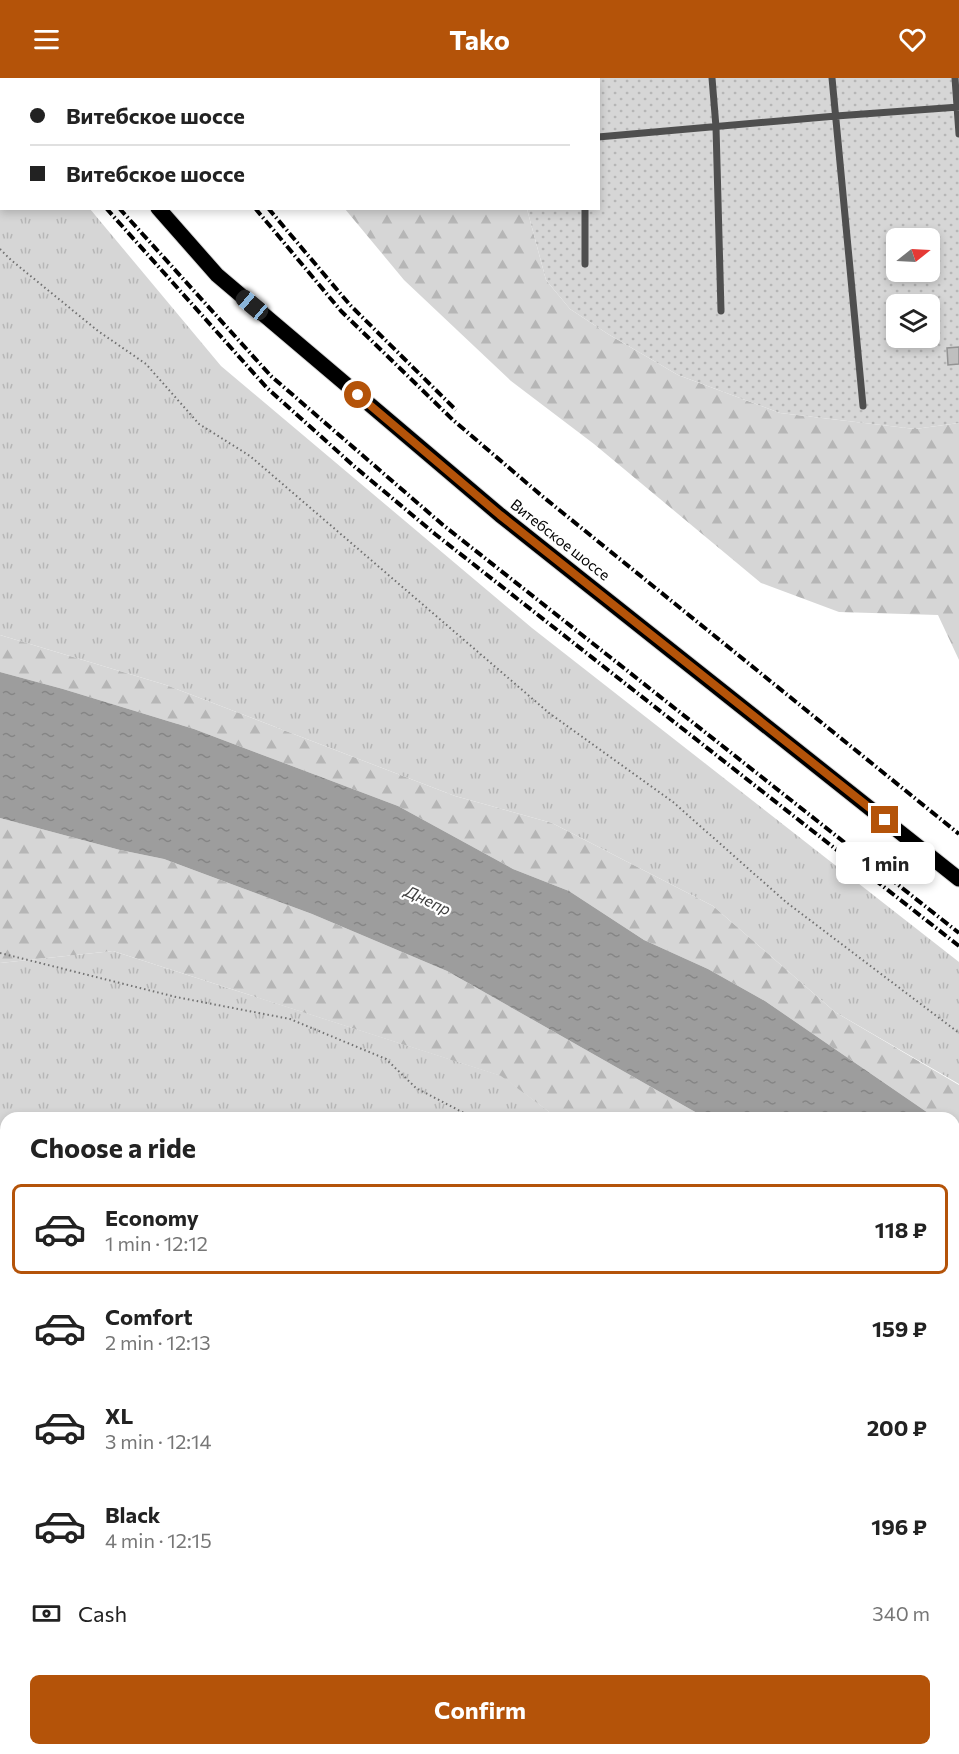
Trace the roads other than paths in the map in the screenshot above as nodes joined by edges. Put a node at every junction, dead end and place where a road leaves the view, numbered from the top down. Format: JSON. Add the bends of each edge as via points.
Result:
{"nodes":[{"id":1,"x":712,"y":78,"type":"edge"},
{"id":2,"x":832,"y":78,"type":"edge"},
{"id":3,"x":955,"y":78,"type":"edge"},
{"id":4,"x":958,"y":107,"type":"edge"},
{"id":5,"x":836,"y":116,"type":"junction"},
{"id":6,"x":716,"y":126,"type":"junction"},
{"id":7,"x":959,"y":134,"type":"edge"},
{"id":8,"x":600,"y":137,"type":"edge"},
{"id":9,"x":160,"y":210,"type":"edge"},
{"id":10,"x":585,"y":210,"type":"edge"},
{"id":11,"x":585,"y":264,"type":"dead end"},
{"id":12,"x":722,"y":311,"type":"dead end"},
{"id":13,"x":863,"y":406,"type":"dead end"},
{"id":14,"x":959,"y":879,"type":"edge"}],
"edges":[{"from":1,"to":6,"type":"lane"},
{"from":2,"to":5,"type":"lane"},
{"from":3,"to":4,"type":"lane"},
{"from":4,"to":5,"type":"lane"},
{"from":4,"to":7,"type":"lane"},
{"from":5,"to":6,"type":"lane"},
{"from":5,"to":13,"type":"lane"},
{"from":6,"to":8,"type":"lane"},
{"from":6,"to":12,"type":"lane"},
{"from":9,"to":14,"type":"main road","name":"Витебское шоссе","via":[[217,275],[500,515]]},
{"from":10,"to":11,"type":"lane"}]}
